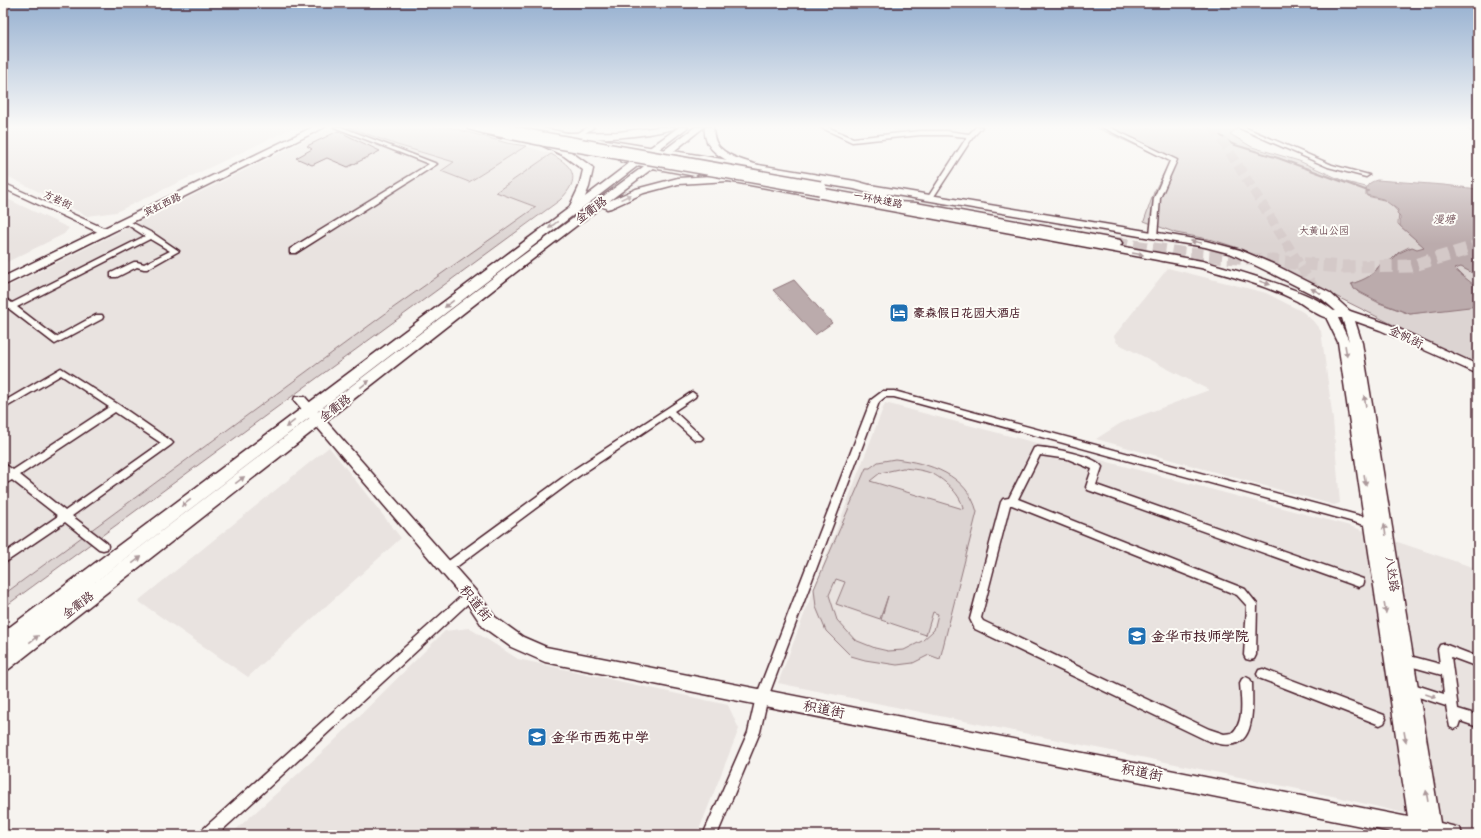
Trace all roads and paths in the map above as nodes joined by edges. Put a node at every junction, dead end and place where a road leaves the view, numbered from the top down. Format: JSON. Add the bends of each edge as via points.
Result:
{"nodes":[{"id":1,"x":228,"y":166,"type":"edge"},
{"id":2,"x":239,"y":166,"type":"edge"},
{"id":3,"x":431,"y":166,"type":"edge"},
{"id":4,"x":584,"y":166,"type":"edge"},
{"id":5,"x":632,"y":166,"type":"edge"},
{"id":6,"x":640,"y":166,"type":"edge"},
{"id":7,"x":682,"y":166,"type":"edge"},
{"id":8,"x":704,"y":166,"type":"edge"},
{"id":9,"x":713,"y":166,"type":"edge"},
{"id":10,"x":736,"y":166,"type":"edge"},
{"id":11,"x":752,"y":166,"type":"edge"},
{"id":12,"x":949,"y":166,"type":"edge"},
{"id":13,"x":1171,"y":166,"type":"edge"},
{"id":14,"x":1330,"y":166,"type":"edge"},
{"id":15,"x":768,"y":172,"type":"junction"},
{"id":16,"x":1366,"y":175,"type":"dead end"},
{"id":17,"x":728,"y":178,"type":"junction"},
{"id":18,"x":3,"y":185,"type":"edge"},
{"id":19,"x":822,"y":186,"type":"junction"},
{"id":20,"x":922,"y":202,"type":"junction"},
{"id":21,"x":576,"y":215,"type":"junction"},
{"id":22,"x":127,"y":222,"type":"junction"},
{"id":23,"x":101,"y":230,"type":"junction"},
{"id":24,"x":1154,"y":235,"type":"junction"},
{"id":25,"x":150,"y":236,"type":"junction"},
{"id":26,"x":1115,"y":239,"type":"tunnel mouth"},
{"id":27,"x":293,"y":251,"type":"dead end"},
{"id":28,"x":1255,"y":261,"type":"junction"},
{"id":29,"x":3,"y":273,"type":"edge"},
{"id":30,"x":114,"y":275,"type":"dead end"},
{"id":31,"x":1239,"y":275,"type":"junction"},
{"id":32,"x":3,"y":282,"type":"edge"},
{"id":33,"x":3,"y":300,"type":"edge"},
{"id":34,"x":12,"y":307,"type":"junction"},
{"id":35,"x":1347,"y":314,"type":"junction"},
{"id":36,"x":1332,"y":315,"type":"junction"},
{"id":37,"x":99,"y":317,"type":"dead end"},
{"id":38,"x":1478,"y":370,"type":"edge"},
{"id":39,"x":692,"y":395,"type":"dead end"},
{"id":40,"x":3,"y":406,"type":"edge"},
{"id":41,"x":116,"y":408,"type":"junction"},
{"id":42,"x":309,"y":410,"type":"junction"},
{"id":43,"x":668,"y":411,"type":"junction"},
{"id":44,"x":698,"y":438,"type":"dead end"},
{"id":45,"x":3,"y":467,"type":"edge"},
{"id":46,"x":13,"y":475,"type":"junction"},
{"id":47,"x":3,"y":481,"type":"edge"},
{"id":48,"x":1012,"y":501,"type":"junction"},
{"id":49,"x":65,"y":517,"type":"junction"},
{"id":50,"x":1372,"y":523,"type":"junction"},
{"id":51,"x":103,"y":546,"type":"dead end"},
{"id":52,"x":3,"y":560,"type":"edge"},
{"id":53,"x":447,"y":568,"type":"junction"},
{"id":54,"x":1359,"y":582,"type":"dead end"},
{"id":55,"x":470,"y":595,"type":"junction"},
{"id":56,"x":3,"y":642,"type":"edge"},
{"id":57,"x":1250,"y":655,"type":"dead end"},
{"id":58,"x":1406,"y":660,"type":"junction"},
{"id":59,"x":1478,"y":662,"type":"edge"},
{"id":60,"x":3,"y":663,"type":"edge"},
{"id":61,"x":1447,"y":671,"type":"junction"},
{"id":62,"x":1263,"y":674,"type":"dead end"},
{"id":63,"x":1246,"y":683,"type":"dead end"},
{"id":64,"x":1410,"y":689,"type":"junction"},
{"id":65,"x":762,"y":697,"type":"junction"},
{"id":66,"x":1452,"y":713,"type":"junction"},
{"id":67,"x":1380,"y":719,"type":"dead end"},
{"id":68,"x":1478,"y":721,"type":"edge"},
{"id":69,"x":1426,"y":832,"type":"edge"},
{"id":70,"x":207,"y":835,"type":"edge"},
{"id":71,"x":710,"y":835,"type":"edge"},
{"id":72,"x":1453,"y":835,"type":"edge"}],
"edges":[{"from":1,"to":23,"type":"main road","name":"宾虹西路"},
{"from":2,"to":22,"type":"main road","name":"宾虹西路"},
{"from":3,"to":27,"type":"street"},
{"from":4,"to":21,"type":"main road","via":[[588,169]]},
{"from":5,"to":21,"type":"main road","name":"金衢路"},
{"from":6,"to":21,"type":"main road","name":"金衢路"},
{"from":7,"to":17,"type":"highway"},
{"from":8,"to":19,"type":"highway","name":"一环快速路","bridge":true},
{"from":9,"to":19,"type":"highway","name":"一环快速路"},
{"from":10,"to":15,"type":"highway"},
{"from":11,"to":15,"type":"main road"},
{"from":12,"to":20,"type":"street"},
{"from":13,"to":24,"type":"street","via":[[1157,198]]},
{"from":14,"to":16,"type":"street"},
{"from":15,"to":20,"type":"highway","via":[[855,185]]},
{"from":17,"to":20,"type":"highway","via":[[897,206]]},
{"from":21,"to":17,"type":"main road","one_way":true,"via":[[640,191],[678,181]]},
{"from":17,"to":31,"type":"main road","one_way":true,"via":[[749,184],[1195,264]]},
{"from":18,"to":23,"type":"street","name":"方岩街"},
{"from":19,"to":20,"type":"highway","name":"一环快速路"},
{"from":20,"to":24,"type":"main road"},
{"from":20,"to":26,"type":"highway"},
{"from":21,"to":42,"type":"main road","name":"金衢路","via":[[512,269]]},
{"from":22,"to":23,"type":"main road","name":"宾虹西路"},
{"from":22,"to":25,"type":"street"},
{"from":23,"to":29,"type":"main road","name":"宾虹西路"},
{"from":23,"to":32,"type":"main road","name":"宾虹西路"},
{"from":28,"to":24,"type":"main road","one_way":true,"via":[[1236,252],[1206,244]]},
{"from":25,"to":30,"type":"street","via":[[175,251],[144,267],[137,264]]},
{"from":25,"to":34,"type":"street"},
{"from":28,"to":31,"type":"main road","via":[[1248,271]]},
{"from":35,"to":28,"type":"main road","one_way":true,"via":[[1326,296]]},
{"from":31,"to":36,"type":"main road","one_way":true,"via":[[1292,293]]},
{"from":33,"to":34,"type":"street"},
{"from":34,"to":37,"type":"street","via":[[55,341]]},
{"from":35,"to":36,"type":"main road","name":"金帆街"},
{"from":35,"to":38,"type":"main road","name":"金帆街","via":[[1384,327]]},
{"from":58,"to":35,"type":"main road","name":"八达路","one_way":true,"via":[[1356,342]]},
{"from":36,"to":50,"type":"main road","one_way":true,"via":[[1344,342]]},
{"from":39,"to":43,"type":"street"},
{"from":40,"to":41,"type":"street","via":[[61,371]]},
{"from":41,"to":46,"type":"street"},
{"from":41,"to":49,"type":"street","via":[[168,443]]},
{"from":42,"to":53,"type":"main road","name":"积道街"},
{"from":42,"to":56,"type":"main road","name":"金衢路","one_way":true},
{"from":60,"to":42,"type":"main road","name":"金衢路","one_way":true},
{"from":43,"to":44,"type":"street"},
{"from":43,"to":53,"type":"street","via":[[576,473]]},
{"from":45,"to":46,"type":"street"},
{"from":46,"to":47,"type":"street"},
{"from":46,"to":49,"type":"street"},
{"from":48,"to":54,"type":"street","via":[[1037,451],[1047,451],[1089,462],[1097,467],[1091,487]]},
{"from":48,"to":57,"type":"street","via":[[1241,592],[1252,604]]},
{"from":48,"to":63,"type":"street","via":[[1006,502],[974,619],[979,625],[1208,735],[1226,740],[1240,736],[1245,728]]},
{"from":49,"to":51,"type":"street"},
{"from":49,"to":52,"type":"street"},
{"from":50,"to":65,"type":"street","via":[[894,394],[882,394],[875,400]]},
{"from":50,"to":69,"type":"main road","one_way":true},
{"from":53,"to":55,"type":"main road","name":"积道街"},
{"from":55,"to":65,"type":"main road","name":"积道街","via":[[489,622],[517,642],[545,654]]},
{"from":55,"to":70,"type":"street"},
{"from":58,"to":61,"type":"street"},
{"from":58,"to":64,"type":"main road","name":"八达路"},
{"from":59,"to":61,"type":"street","via":[[1444,649]]},
{"from":61,"to":66,"type":"street"},
{"from":62,"to":67,"type":"street"},
{"from":64,"to":66,"type":"street","one_way":true},
{"from":69,"to":64,"type":"main road","name":"八达路","one_way":true},
{"from":65,"to":69,"type":"main road","name":"积道街"},
{"from":65,"to":71,"type":"street","via":[[754,732]]},
{"from":66,"to":68,"type":"street"},
{"from":69,"to":72,"type":"main road","name":"积道街"}]}
